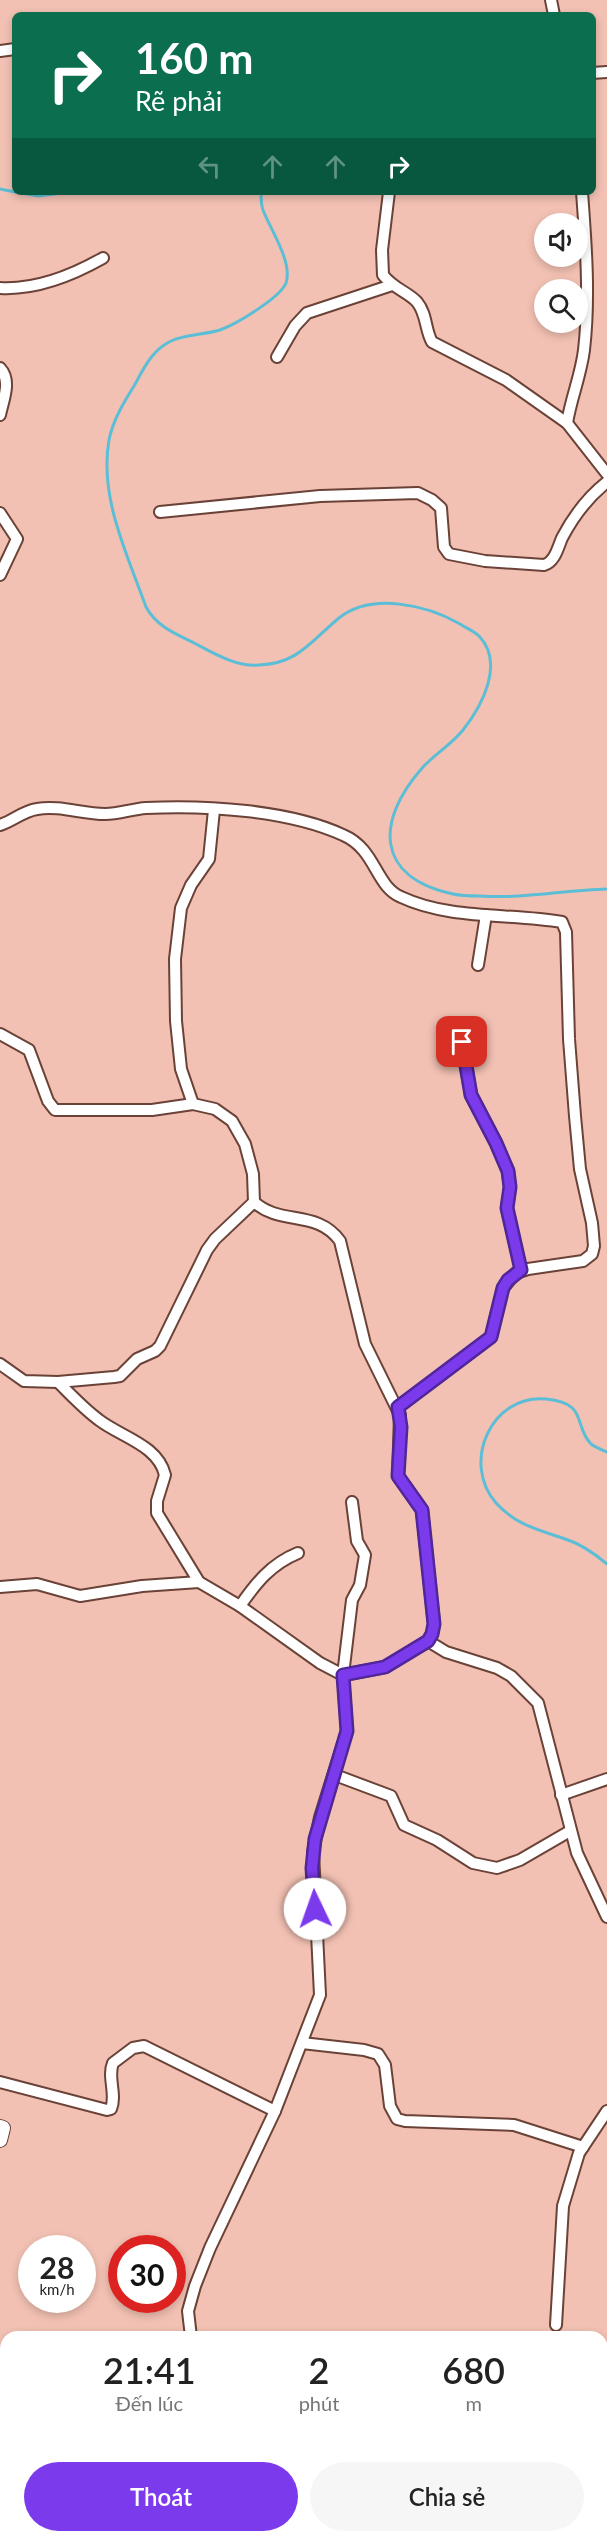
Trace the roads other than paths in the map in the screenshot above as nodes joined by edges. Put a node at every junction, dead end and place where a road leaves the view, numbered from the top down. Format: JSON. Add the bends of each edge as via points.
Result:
{"nodes":[{"id":1,"x":389,"y":195,"type":"edge"},
{"id":2,"x":582,"y":195,"type":"edge"},
{"id":3,"x":103,"y":258,"type":"dead end"},
{"id":4,"x":392,"y":285,"type":"junction"},
{"id":5,"x":0,"y":288,"type":"edge"},
{"id":6,"x":277,"y":357,"type":"dead end"},
{"id":7,"x":0,"y":368,"type":"edge"},
{"id":8,"x":0,"y":415,"type":"edge"},
{"id":9,"x":567,"y":423,"type":"junction"},
{"id":10,"x":607,"y":474,"type":"edge"},
{"id":11,"x":607,"y":482,"type":"edge"},
{"id":12,"x":160,"y":512,"type":"dead end"},
{"id":13,"x":0,"y":513,"type":"edge"},
{"id":14,"x":0,"y":575,"type":"edge"},
{"id":15,"x":214,"y":810,"type":"junction"},
{"id":16,"x":0,"y":825,"type":"edge"},
{"id":17,"x":486,"y":915,"type":"junction"},
{"id":18,"x":478,"y":965,"type":"dead end"},
{"id":19,"x":0,"y":1034,"type":"edge"},
{"id":20,"x":462,"y":1042,"type":"dead end"},
{"id":21,"x":193,"y":1104,"type":"junction"},
{"id":22,"x":254,"y":1202,"type":"junction"},
{"id":23,"x":521,"y":1270,"type":"junction"},
{"id":24,"x":0,"y":1364,"type":"edge"},
{"id":25,"x":58,"y":1382,"type":"junction"},
{"id":26,"x":398,"y":1407,"type":"junction"},
{"id":27,"x":352,"y":1502,"type":"dead end"},
{"id":28,"x":298,"y":1553,"type":"dead end"},
{"id":29,"x":199,"y":1582,"type":"junction"},
{"id":30,"x":0,"y":1587,"type":"edge"},
{"id":31,"x":240,"y":1606,"type":"junction"},
{"id":32,"x":428,"y":1641,"type":"junction"},
{"id":33,"x":343,"y":1675,"type":"junction"},
{"id":34,"x":335,"y":1775,"type":"junction"},
{"id":35,"x":607,"y":1779,"type":"edge"},
{"id":36,"x":561,"y":1796,"type":"junction"},
{"id":37,"x":570,"y":1832,"type":"junction"},
{"id":38,"x":607,"y":1917,"type":"edge"},
{"id":39,"x":302,"y":2043,"type":"junction"},
{"id":40,"x":0,"y":2082,"type":"edge"},
{"id":41,"x":275,"y":2110,"type":"junction"},
{"id":42,"x":607,"y":2111,"type":"edge"},
{"id":43,"x":583,"y":2147,"type":"junction"},
{"id":44,"x":556,"y":2325,"type":"dead end"},
{"id":45,"x":190,"y":2331,"type":"edge"}],
"edges":[{"from":1,"to":4,"type":"street","via":[[381,259],[383,275]]},
{"from":2,"to":9,"type":"street","via":[[587,315],[584,352]]},
{"from":3,"to":5,"type":"street","via":[[51,280]]},
{"from":4,"to":6,"type":"street","via":[[307,313]]},
{"from":4,"to":9,"type":"street","via":[[417,303],[432,342],[506,380]]},
{"from":7,"to":8,"type":"street","via":[[7,384]]},
{"from":9,"to":10,"type":"street"},
{"from":11,"to":12,"type":"street","via":[[584,504],[550,562],[544,565],[449,554],[444,547],[441,508],[418,493],[320,496]]},
{"from":13,"to":14,"type":"street","via":[[17,539]]},
{"from":15,"to":16,"type":"street","via":[[144,808],[107,814],[37,808]]},
{"from":15,"to":17,"type":"street","via":[[288,817],[343,834],[369,854],[384,882],[401,898],[444,910]]},
{"from":15,"to":21,"type":"street","via":[[207,864],[180,908],[175,958],[181,1069]]},
{"from":17,"to":18,"type":"street"},
{"from":17,"to":23,"type":"street","via":[[561,922],[567,932],[575,1125],[594,1250],[583,1261]]},
{"from":19,"to":21,"type":"street","via":[[29,1050],[55,1110],[152,1110]]},
{"from":20,"to":23,"type":"street","via":[[471,1095],[508,1171],[507,1208]]},
{"from":21,"to":22,"type":"street","via":[[223,1113],[240,1132],[250,1159]]},
{"from":22,"to":25,"type":"street","via":[[207,1250],[155,1351],[136,1359],[120,1376]]},
{"from":22,"to":26,"type":"street","via":[[267,1212],[325,1225],[340,1241],[365,1344]]},
{"from":23,"to":26,"type":"street","via":[[503,1288],[491,1337]]},
{"from":24,"to":25,"type":"street","via":[[24,1381]]},
{"from":25,"to":29,"type":"street","via":[[101,1422],[150,1451],[160,1462],[165,1475],[157,1513]]},
{"from":26,"to":32,"type":"street","via":[[398,1476],[423,1514],[434,1624]]},
{"from":27,"to":33,"type":"street","via":[[357,1541],[365,1555],[360,1585],[352,1600]]},
{"from":28,"to":31,"type":"street","via":[[264,1575]]},
{"from":29,"to":30,"type":"street","via":[[80,1596],[37,1584]]},
{"from":29,"to":31,"type":"street"},
{"from":31,"to":33,"type":"street"},
{"from":32,"to":33,"type":"street","via":[[385,1667]]},
{"from":32,"to":36,"type":"street","via":[[446,1652],[497,1668],[531,1695],[540,1708]]},
{"from":33,"to":34,"type":"street","via":[[347,1731]]},
{"from":34,"to":37,"type":"street","via":[[391,1796],[404,1825],[482,1866],[506,1866]]},
{"from":34,"to":39,"type":"street","via":[[313,1852],[321,1984]]},
{"from":35,"to":36,"type":"street"},
{"from":36,"to":37,"type":"street"},
{"from":37,"to":38,"type":"street"},
{"from":39,"to":41,"type":"street"},
{"from":39,"to":43,"type":"street","via":[[378,2054],[386,2065],[390,2106],[397,2119],[514,2125]]},
{"from":40,"to":41,"type":"street","via":[[111,2109],[113,2062],[144,2046]]},
{"from":41,"to":45,"type":"street","via":[[195,2286],[188,2311]]},
{"from":42,"to":43,"type":"street"},
{"from":43,"to":44,"type":"street","via":[[563,2206]]}]}
